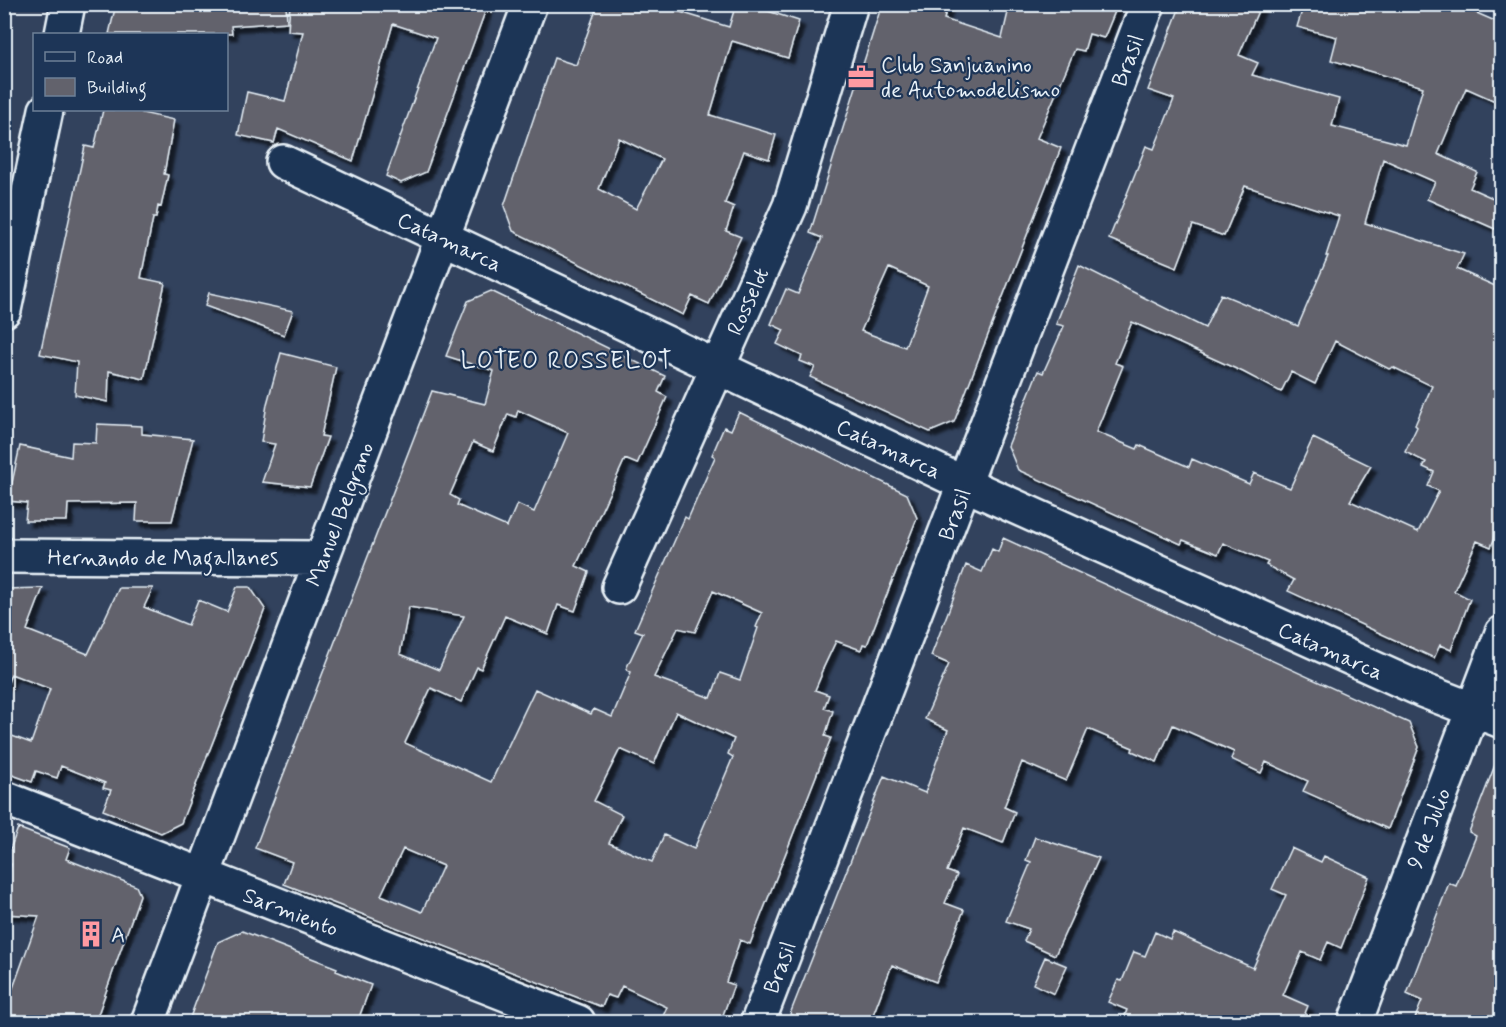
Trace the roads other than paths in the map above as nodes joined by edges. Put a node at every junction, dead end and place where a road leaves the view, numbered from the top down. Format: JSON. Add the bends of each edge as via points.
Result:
{"nodes":[{"id":1,"x":68,"y":4,"type":"edge"},
{"id":2,"x":530,"y":4,"type":"edge"},
{"id":3,"x":851,"y":4,"type":"edge"},
{"id":4,"x":1148,"y":4,"type":"edge"},
{"id":5,"x":62,"y":33,"type":"edge"},
{"id":6,"x":46,"y":111,"type":"edge"},
{"id":7,"x":283,"y":162,"type":"dead end"},
{"id":8,"x":12,"y":237,"type":"edge"},
{"id":9,"x":443,"y":237,"type":"junction"},
{"id":10,"x":4,"y":310,"type":"edge"},
{"id":11,"x":717,"y":367,"type":"junction"},
{"id":12,"x":965,"y":484,"type":"junction"},
{"id":13,"x":4,"y":556,"type":"edge"},
{"id":14,"x":322,"y":558,"type":"junction"},
{"id":15,"x":618,"y":587,"type":"dead end"},
{"id":16,"x":1502,"y":633,"type":"edge"},
{"id":17,"x":1487,"y":715,"type":"edge"},
{"id":18,"x":4,"y":798,"type":"edge"},
{"id":19,"x":203,"y":877,"type":"junction"},
{"id":20,"x":148,"y":1023,"type":"edge"},
{"id":21,"x":578,"y":1023,"type":"edge"},
{"id":22,"x":758,"y":1023,"type":"edge"},
{"id":23,"x":1355,"y":1023,"type":"edge"}],
"edges":[{"from":1,"to":5,"type":"street"},
{"from":2,"to":9,"type":"street","name":"Manuel Belgrano"},
{"from":3,"to":11,"type":"street","name":"Rosselot","via":[[790,206]]},
{"from":4,"to":12,"type":"street","name":"Brasil"},
{"from":6,"to":8,"type":"street"},
{"from":7,"to":9,"type":"street","name":"Catamarca"},
{"from":8,"to":10,"type":"street"},
{"from":9,"to":11,"type":"street","name":"Catamarca"},
{"from":9,"to":14,"type":"street","name":"Manuel Belgrano"},
{"from":11,"to":12,"type":"street","name":"Catamarca"},
{"from":11,"to":15,"type":"street","name":"Rosselot"},
{"from":12,"to":17,"type":"street","name":"Catamarca","via":[[1422,690]]},
{"from":12,"to":22,"type":"street","name":"Brasil"},
{"from":13,"to":14,"type":"street","name":"Hernando de Magallanes"},
{"from":14,"to":19,"type":"street","name":"Manuel Belgrano"},
{"from":16,"to":17,"type":"street","name":"9 de Julio"},
{"from":17,"to":23,"type":"street","name":"9 de Julio"},
{"from":18,"to":19,"type":"street","name":"Sarmiento"},
{"from":19,"to":20,"type":"street","name":"Manuel Belgrano"},
{"from":19,"to":21,"type":"street","name":"Sarmiento"}]}
